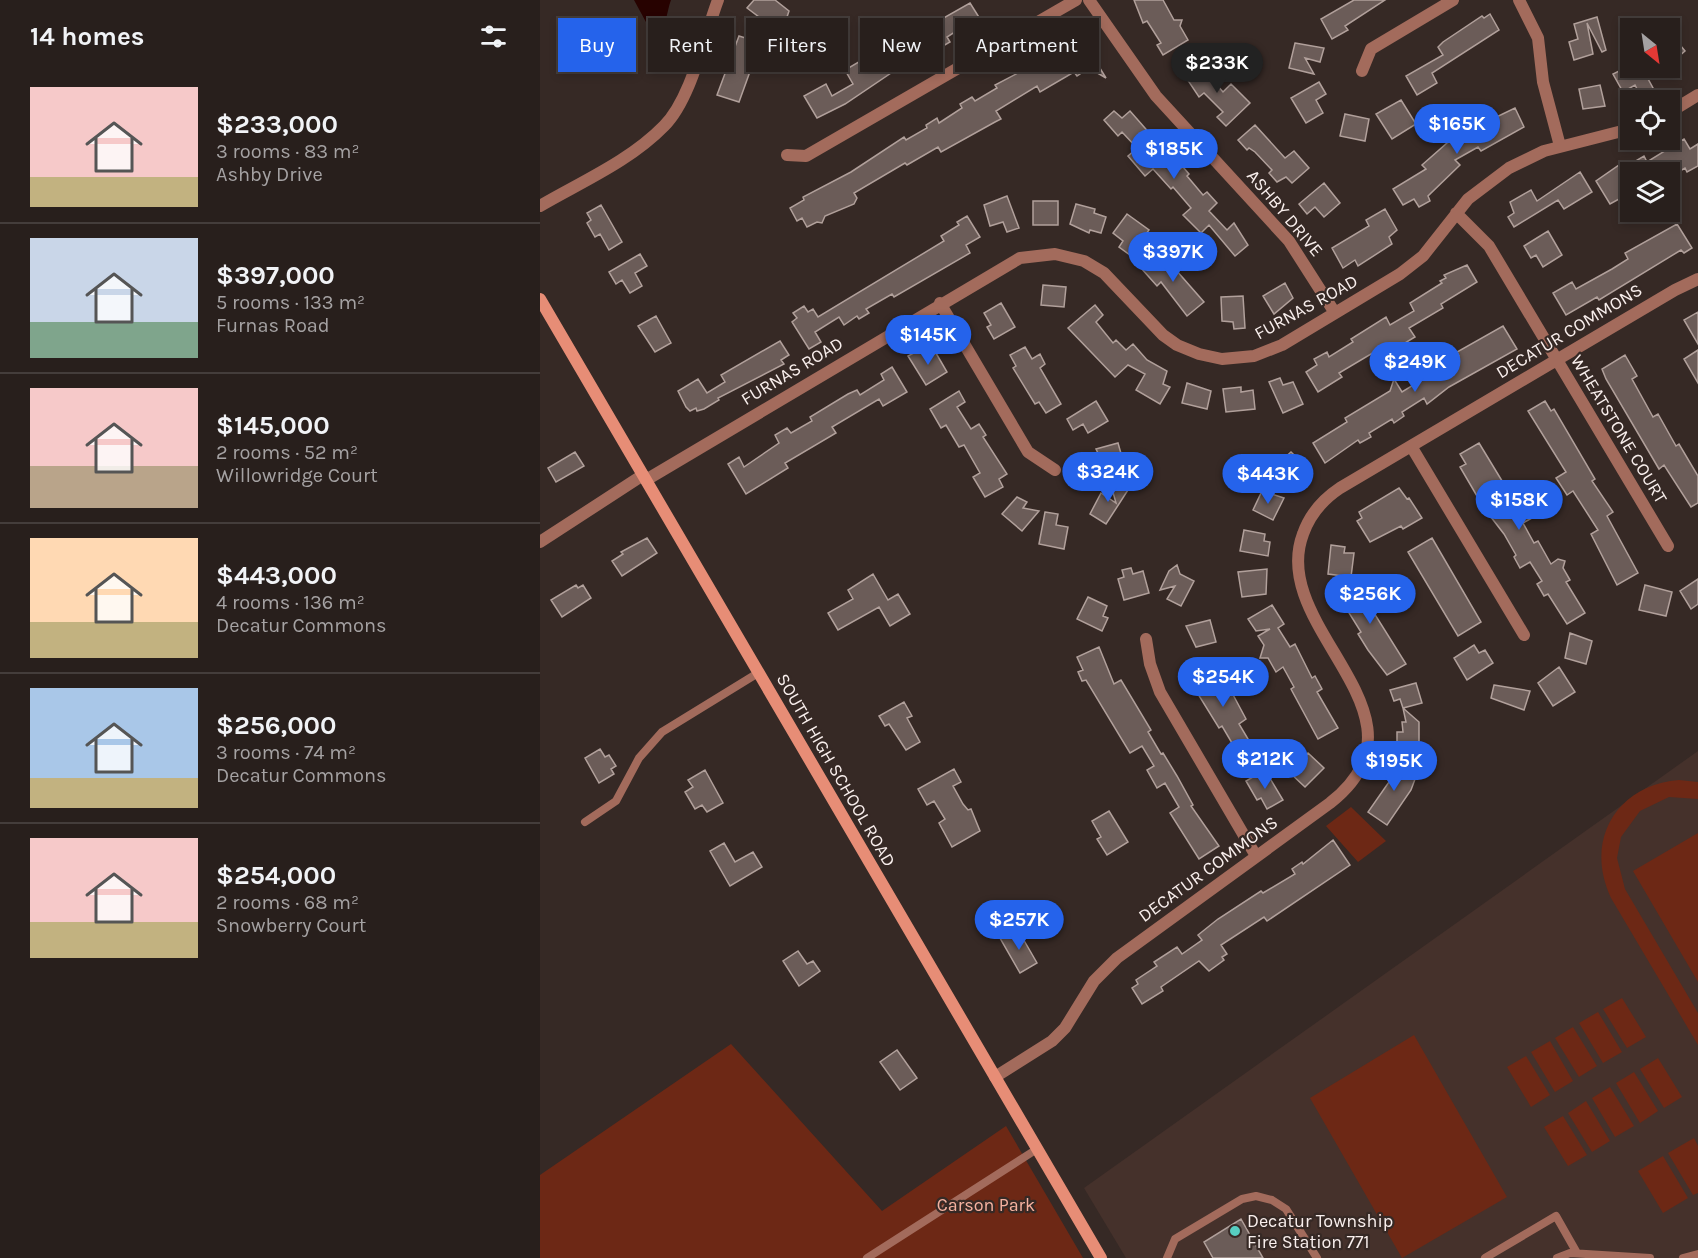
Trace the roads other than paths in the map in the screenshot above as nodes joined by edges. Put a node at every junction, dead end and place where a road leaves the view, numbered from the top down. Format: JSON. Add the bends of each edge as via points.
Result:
{"nodes":[{"id":1,"x":718,"y":0,"type":"edge"},
{"id":2,"x":1076,"y":0,"type":"edge"},
{"id":3,"x":1089,"y":0,"type":"edge"},
{"id":4,"x":1453,"y":0,"type":"edge"},
{"id":5,"x":1519,"y":0,"type":"edge"},
{"id":6,"x":1362,"y":71,"type":"dead end"},
{"id":7,"x":1698,"y":95,"type":"edge"},
{"id":8,"x":1680,"y":106,"type":"edge"},
{"id":9,"x":1620,"y":132,"type":"edge"},
{"id":10,"x":1560,"y":146,"type":"junction"},
{"id":11,"x":787,"y":155,"type":"dead end"},
{"id":12,"x":540,"y":206,"type":"edge"},
{"id":13,"x":1456,"y":213,"type":"junction"},
{"id":14,"x":1698,"y":279,"type":"edge"},
{"id":15,"x":540,"y":299,"type":"edge"},
{"id":16,"x":940,"y":303,"type":"junction"},
{"id":17,"x":1335,"y":314,"type":"junction"},
{"id":18,"x":1556,"y":359,"type":"junction"},
{"id":19,"x":1411,"y":446,"type":"junction"},
{"id":20,"x":1055,"y":470,"type":"dead end"},
{"id":21,"x":644,"y":478,"type":"junction"},
{"id":22,"x":540,"y":542,"type":"edge"},
{"id":23,"x":1668,"y":546,"type":"dead end"},
{"id":24,"x":1524,"y":635,"type":"dead end"},
{"id":25,"x":1146,"y":639,"type":"dead end"},
{"id":26,"x":758,"y":673,"type":"junction"},
{"id":27,"x":585,"y":822,"type":"dead end"},
{"id":28,"x":1256,"y":856,"type":"junction"},
{"id":29,"x":995,"y":1077,"type":"junction"},
{"id":30,"x":1037,"y":1149,"type":"junction"},
{"id":31,"x":1577,"y":1253,"type":"junction"},
{"id":32,"x":1698,"y":1254,"type":"edge"},
{"id":33,"x":867,"y":1258,"type":"edge"},
{"id":34,"x":1101,"y":1258,"type":"edge"},
{"id":35,"x":1167,"y":1258,"type":"edge"},
{"id":36,"x":1317,"y":1258,"type":"edge"},
{"id":37,"x":1485,"y":1258,"type":"edge"},
{"id":38,"x":1557,"y":1258,"type":"edge"},
{"id":39,"x":1650,"y":1258,"type":"edge"},
{"id":40,"x":1683,"y":1258,"type":"edge"}],
"edges":[{"from":1,"to":12,"type":"street","via":[[684,94],[665,126],[630,153]]},
{"from":2,"to":11,"type":"street","via":[[806,156]]},
{"from":3,"to":17,"type":"street","name":"ASHBY DRIVE","via":[[1156,96],[1289,241]]},
{"from":4,"to":6,"type":"street","via":[[1371,49]]},
{"from":5,"to":10,"type":"street","via":[[1538,38],[1543,82]]},
{"from":7,"to":8,"type":"street"},
{"from":9,"to":10,"type":"street","name":"FURNAS ROAD"},
{"from":10,"to":13,"type":"street","name":"FURNAS ROAD","via":[[1509,168]]},
{"from":13,"to":17,"type":"street","name":"FURNAS ROAD","via":[[1423,256]]},
{"from":13,"to":18,"type":"street","name":"WHEATSTONE COURT","via":[[1489,246]]},
{"from":14,"to":18,"type":"street","name":"DECATUR COMMONS"},
{"from":15,"to":21,"type":"main road","name":"SOUTH HIGH SCHOOL ROAD"},
{"from":16,"to":17,"type":"street","name":"FURNAS ROAD","via":[[1020,258],[1055,254],[1095,267],[1163,335],[1210,357],[1233,359],[1273,350]]},
{"from":16,"to":20,"type":"street","via":[[1028,452]]},
{"from":16,"to":21,"type":"street","name":"FURNAS ROAD"},
{"from":18,"to":19,"type":"street","name":"DECATUR COMMONS"},
{"from":18,"to":23,"type":"street","name":"WHEATSTONE COURT"},
{"from":19,"to":24,"type":"street"},
{"from":19,"to":28,"type":"street","name":"DECATUR COMMONS","via":[[1331,494],[1315,510],[1304,532],[1297,561],[1302,591],[1360,698],[1366,744],[1360,768],[1340,796]]},
{"from":21,"to":22,"type":"street","name":"FURNAS ROAD"},
{"from":21,"to":26,"type":"main road","name":"SOUTH HIGH SCHOOL ROAD"},
{"from":25,"to":28,"type":"street","via":[[1160,692]]},
{"from":26,"to":27,"type":"lane","via":[[662,732],[639,758],[616,801]]},
{"from":26,"to":29,"type":"main road","name":"SOUTH HIGH SCHOOL ROAD"},
{"from":28,"to":29,"type":"street","name":"DECATUR COMMONS","via":[[1117,958],[1094,981],[1065,1028],[1052,1041]]},
{"from":29,"to":30,"type":"main road","name":"SOUTH HIGH SCHOOL ROAD"},
{"from":30,"to":33,"type":"lane"},
{"from":30,"to":34,"type":"main road","name":"SOUTH HIGH SCHOOL ROAD"},
{"from":31,"to":37,"type":"lane","via":[[1556,1216]]},
{"from":31,"to":38,"type":"lane"},
{"from":31,"to":39,"type":"lane"},
{"from":32,"to":40,"type":"lane"},
{"from":35,"to":36,"type":"lane","via":[[1175,1239],[1242,1199],[1257,1196],[1286,1209]]}]}
